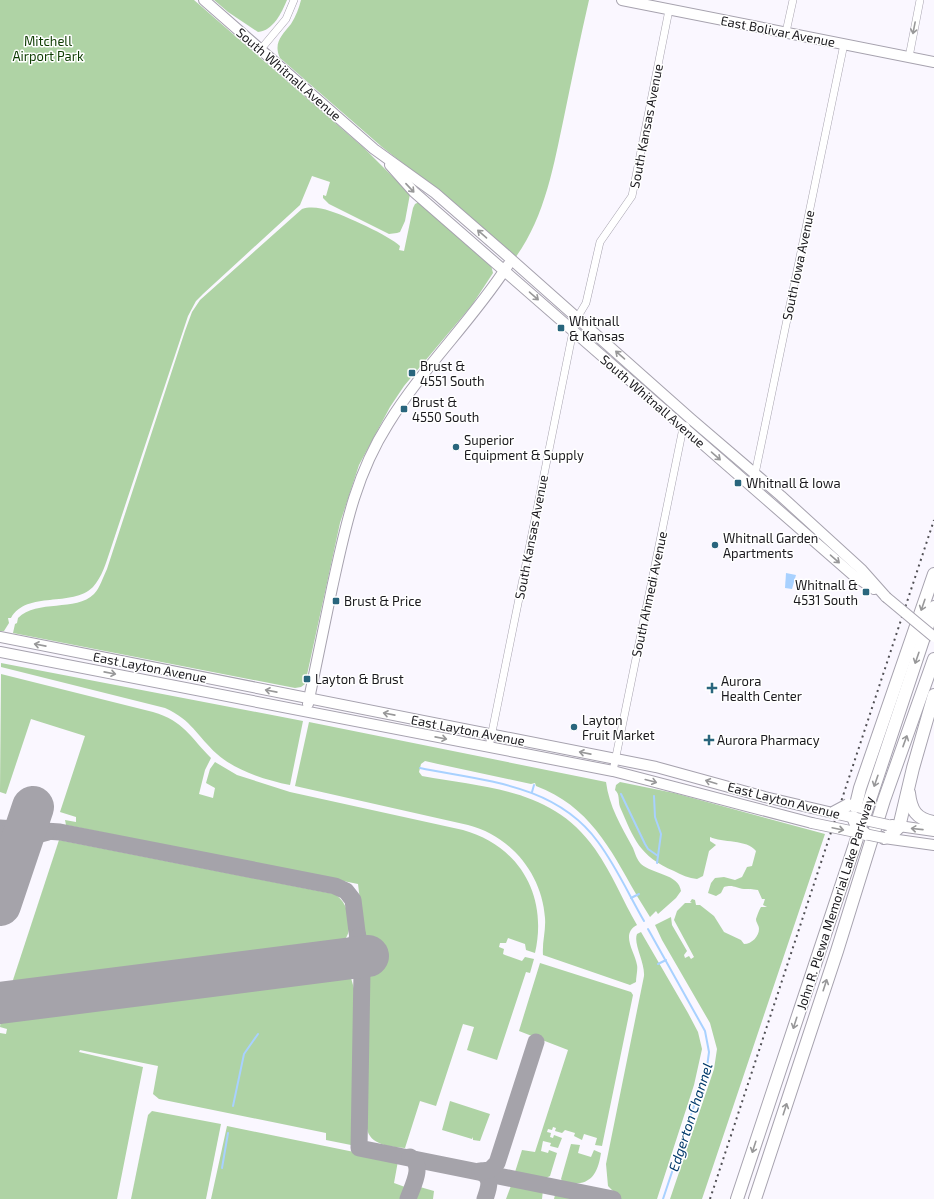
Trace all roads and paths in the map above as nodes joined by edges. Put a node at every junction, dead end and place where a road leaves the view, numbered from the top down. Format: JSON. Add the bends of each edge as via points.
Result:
{"nodes":[{"id":1,"x":204,"y":0,"type":"edge"},
{"id":2,"x":294,"y":0,"type":"edge"},
{"id":3,"x":622,"y":0,"type":"edge"},
{"id":4,"x":793,"y":0,"type":"edge"},
{"id":5,"x":920,"y":0,"type":"edge"},
{"id":6,"x":669,"y":10,"type":"junction"},
{"id":7,"x":786,"y":32,"type":"junction"},
{"id":8,"x":844,"y":44,"type":"junction"},
{"id":9,"x":261,"y":49,"type":"junction"},
{"id":10,"x":909,"y":57,"type":"junction"},
{"id":11,"x":934,"y":62,"type":"edge"},
{"id":12,"x":374,"y":149,"type":"junction"},
{"id":13,"x":512,"y":260,"type":"junction"},
{"id":14,"x":504,"y":270,"type":"junction"},
{"id":15,"x":577,"y":318,"type":"junction"},
{"id":16,"x":573,"y":331,"type":"junction"},
{"id":17,"x":641,"y":374,"type":"junction"},
{"id":18,"x":633,"y":384,"type":"junction"},
{"id":19,"x":691,"y":419,"type":"junction"},
{"id":20,"x":683,"y":428,"type":"junction"},
{"id":21,"x":755,"y":474,"type":"junction"},
{"id":22,"x":749,"y":485,"type":"junction"},
{"id":23,"x":934,"y":574,"type":"edge"},
{"id":24,"x":886,"y":597,"type":"junction"},
{"id":25,"x":934,"y":608,"type":"edge"},
{"id":26,"x":0,"y":637,"type":"edge"},
{"id":27,"x":934,"y":637,"type":"edge"},
{"id":28,"x":0,"y":652,"type":"edge"},
{"id":29,"x":934,"y":659,"type":"edge"},
{"id":30,"x":934,"y":696,"type":"edge"},
{"id":31,"x":310,"y":698,"type":"junction"},
{"id":32,"x":307,"y":712,"type":"junction"},
{"id":33,"x":491,"y":734,"type":"junction"},
{"id":34,"x":489,"y":747,"type":"junction"},
{"id":35,"x":616,"y":759,"type":"junction"},
{"id":36,"x":613,"y":771,"type":"junction"},
{"id":37,"x":909,"y":787,"type":"junction"},
{"id":38,"x":852,"y":810,"type":"junction"},
{"id":39,"x":833,"y":813,"type":"joint"},
{"id":40,"x":934,"y":822,"type":"edge"},
{"id":41,"x":894,"y":826,"type":"junction"},
{"id":42,"x":934,"y":831,"type":"edge"},
{"id":43,"x":865,"y":834,"type":"junction"},
{"id":44,"x":888,"y":838,"type":"junction"},
{"id":45,"x":934,"y":840,"type":"edge"},
{"id":46,"x":934,"y":845,"type":"edge"},
{"id":47,"x":737,"y":1199,"type":"edge"},
{"id":48,"x":755,"y":1199,"type":"edge"}],
"edges":[{"from":1,"to":9,"type":"street","name":"South Whitnall Avenue"},
{"from":2,"to":9,"type":"street","via":[[286,19]]},
{"from":3,"to":6,"type":"street","name":"East Bolivar Avenue"},
{"from":4,"to":7,"type":"street"},
{"from":5,"to":10,"type":"street","one_way":true},
{"from":6,"to":7,"type":"street","name":"East Bolivar Avenue"},
{"from":6,"to":15,"type":"street","name":"South Kansas Avenue","via":[[632,196],[600,242],[586,303]]},
{"from":7,"to":8,"type":"street","name":"East Bolivar Avenue"},
{"from":8,"to":10,"type":"street","name":"East Bolivar Avenue"},
{"from":8,"to":21,"type":"street","name":"South Iowa Avenue"},
{"from":9,"to":12,"type":"street","name":"South Whitnall Avenue"},
{"from":10,"to":11,"type":"street","name":"East Bolivar Avenue"},
{"from":13,"to":12,"type":"street","name":"South Whitnall Avenue","one_way":true,"via":[[435,193]]},
{"from":12,"to":14,"type":"street","name":"South Whitnall Avenue","one_way":true,"via":[[414,192]]},
{"from":13,"to":14,"type":"street"},
{"from":13,"to":15,"type":"street","name":"South Whitnall Avenue"},
{"from":14,"to":16,"type":"street","name":"South Whitnall Avenue","one_way":true},
{"from":14,"to":31,"type":"street","via":[[476,310],[406,396],[387,424],[360,477],[349,509]]},
{"from":15,"to":16,"type":"street","name":"South Kansas Avenue"},
{"from":17,"to":15,"type":"street","name":"South Whitnall Avenue","one_way":true},
{"from":16,"to":18,"type":"street","name":"South Whitnall Avenue"},
{"from":16,"to":33,"type":"street","name":"South Kansas Avenue"},
{"from":17,"to":18,"type":"street"},
{"from":17,"to":19,"type":"street","name":"South Whitnall Avenue"},
{"from":18,"to":20,"type":"street","name":"South Whitnall Avenue"},
{"from":19,"to":20,"type":"street"},
{"from":19,"to":21,"type":"street","name":"South Whitnall Avenue"},
{"from":20,"to":22,"type":"street","name":"South Whitnall Avenue","one_way":true},
{"from":20,"to":35,"type":"street","name":"South Ahmedi Avenue"},
{"from":21,"to":22,"type":"street","name":"South Iowa Avenue"},
{"from":21,"to":24,"type":"street","name":"South Whitnall Avenue","via":[[862,570]]},
{"from":22,"to":24,"type":"street","name":"South Whitnall Avenue","one_way":true,"via":[[853,575]]},
{"from":23,"to":38,"type":"main road","one_way":true},
{"from":24,"to":27,"type":"street","name":"South Whitnall Avenue","bridge":true},
{"from":25,"to":47,"type":"main road","name":"John R. Plewa Memorial Lake Parkway","one_way":true},
{"from":31,"to":26,"type":"street","name":"East Layton Avenue","one_way":true},
{"from":28,"to":32,"type":"street","name":"East Layton Avenue","one_way":true},
{"from":48,"to":29,"type":"main road","name":"John R. Plewa Memorial Lake Parkway","one_way":true,"via":[[837,952],[884,800]]},
{"from":30,"to":37,"type":"main road"},
{"from":31,"to":32,"type":"street"},
{"from":33,"to":31,"type":"street","name":"East Layton Avenue","one_way":true},
{"from":32,"to":34,"type":"street","name":"East Layton Avenue","one_way":true},
{"from":33,"to":34,"type":"street","name":"South Kansas Avenue"},
{"from":35,"to":33,"type":"street","name":"East Layton Avenue","one_way":true},
{"from":34,"to":36,"type":"street","name":"East Layton Avenue"},
{"from":35,"to":36,"type":"street","name":"South Ahmedi Avenue"},
{"from":39,"to":35,"type":"street","name":"East Layton Avenue","one_way":true},
{"from":36,"to":43,"type":"street","name":"East Layton Avenue","one_way":true,"bridge":true,"via":[[783,817]]},
{"from":37,"to":40,"type":"main road","via":[[913,810],[918,816]]},
{"from":37,"to":41,"type":"main road"},
{"from":38,"to":39,"type":"main road","bridge":true},
{"from":38,"to":41,"type":"street","name":"East Layton Avenue","bridge":true},
{"from":38,"to":43,"type":"main road","bridge":true,"via":[[857,827]]},
{"from":42,"to":41,"type":"street","name":"East Layton Avenue","one_way":true},
{"from":41,"to":44,"type":"main road"},
{"from":43,"to":44,"type":"street","name":"East Layton Avenue","bridge":true},
{"from":44,"to":45,"type":"street"},
{"from":44,"to":46,"type":"street","name":"East Layton Avenue"}]}
